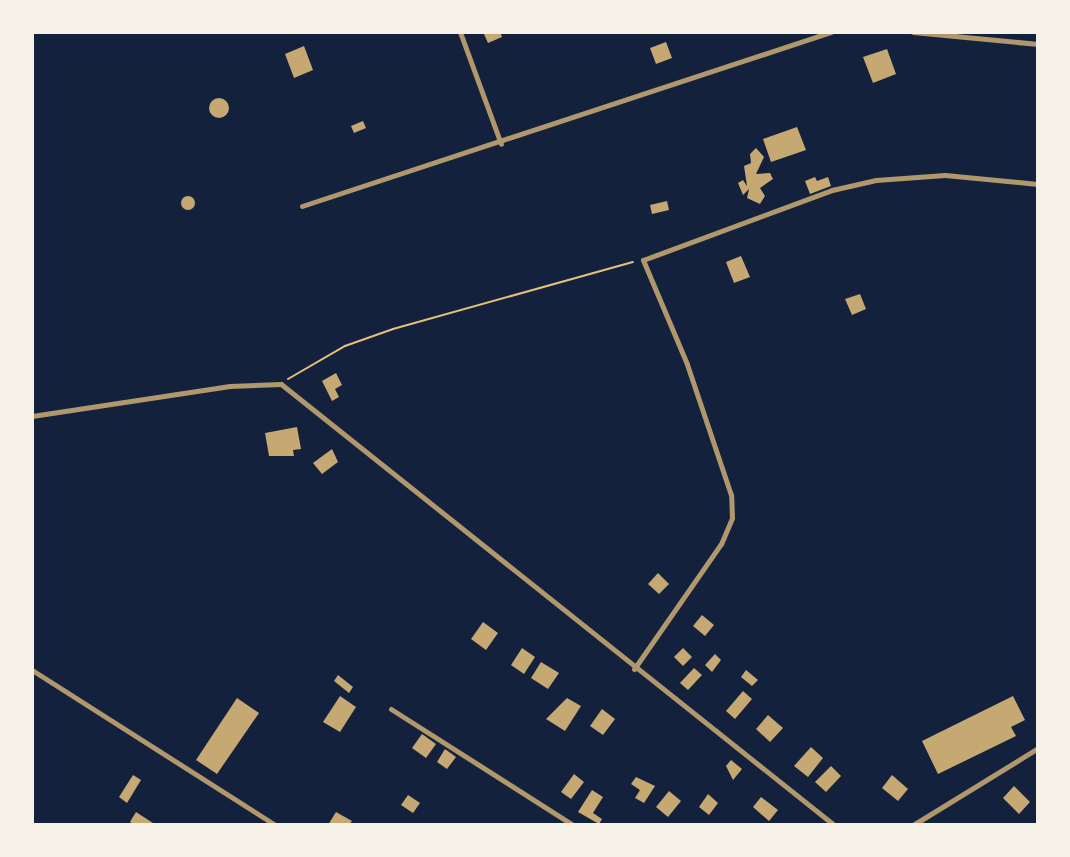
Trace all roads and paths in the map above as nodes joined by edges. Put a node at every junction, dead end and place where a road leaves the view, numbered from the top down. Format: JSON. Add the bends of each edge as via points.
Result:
{"nodes":[{"id":1,"x":460,"y":32,"type":"edge"},
{"id":2,"x":831,"y":32,"type":"edge"},
{"id":3,"x":913,"y":32,"type":"edge"},
{"id":4,"x":1038,"y":44,"type":"edge"},
{"id":5,"x":501,"y":144,"type":"junction"},
{"id":6,"x":1038,"y":184,"type":"edge"},
{"id":7,"x":302,"y":206,"type":"dead end"},
{"id":8,"x":643,"y":260,"type":"junction"},
{"id":9,"x":281,"y":384,"type":"junction"},
{"id":10,"x":32,"y":416,"type":"edge"},
{"id":11,"x":634,"y":669,"type":"junction"},
{"id":12,"x":32,"y":670,"type":"edge"},
{"id":13,"x":391,"y":709,"type":"dead end"},
{"id":14,"x":1038,"y":748,"type":"edge"},
{"id":15,"x":275,"y":825,"type":"edge"},
{"id":16,"x":573,"y":825,"type":"edge"},
{"id":17,"x":834,"y":825,"type":"edge"},
{"id":18,"x":913,"y":825,"type":"edge"}],
"edges":[{"from":1,"to":5,"type":"street"},
{"from":2,"to":5,"type":"street","via":[[705,70]]},
{"from":3,"to":4,"type":"street"},
{"from":5,"to":7,"type":"street"},
{"from":6,"to":8,"type":"street","via":[[945,175],[876,180],[832,190]]},
{"from":8,"to":9,"type":"path","via":[[393,329],[345,346]]},
{"from":8,"to":11,"type":"street","via":[[687,364],[731,495],[732,518],[721,544]]},
{"from":9,"to":10,"type":"street","via":[[230,386]]},
{"from":9,"to":11,"type":"street"},
{"from":11,"to":17,"type":"street"},
{"from":12,"to":15,"type":"street"},
{"from":13,"to":16,"type":"street"},
{"from":14,"to":18,"type":"street"}]}
